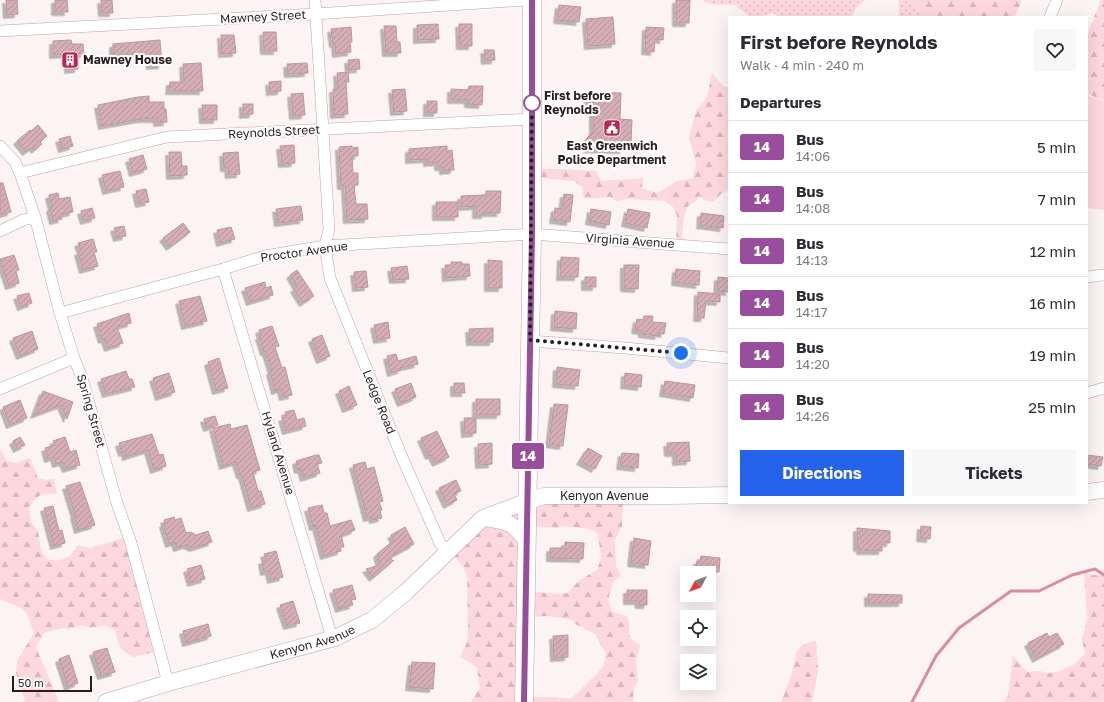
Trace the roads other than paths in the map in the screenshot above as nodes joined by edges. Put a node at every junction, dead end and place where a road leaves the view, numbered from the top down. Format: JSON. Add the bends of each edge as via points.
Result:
{"nodes":[{"id":1,"x":315,"y":0,"type":"edge"},
{"id":2,"x":526,"y":0,"type":"edge"},
{"id":3,"x":532,"y":0,"type":"edge"},
{"id":4,"x":1057,"y":0,"type":"edge"},
{"id":5,"x":315,"y":14,"type":"junction"},
{"id":6,"x":1050,"y":16,"type":"edge"},
{"id":7,"x":0,"y":31,"type":"edge"},
{"id":8,"x":531,"y":119,"type":"junction"},
{"id":9,"x":324,"y":129,"type":"junction"},
{"id":10,"x":0,"y":146,"type":"edge"},
{"id":11,"x":20,"y":173,"type":"junction"},
{"id":12,"x":35,"y":217,"type":"junction"},
{"id":13,"x":0,"y":231,"type":"edge"},
{"id":14,"x":532,"y":234,"type":"junction"},
{"id":15,"x":325,"y":246,"type":"junction"},
{"id":16,"x":728,"y":249,"type":"edge"},
{"id":17,"x":223,"y":269,"type":"junction"},
{"id":18,"x":1104,"y":275,"type":"edge"},
{"id":19,"x":1088,"y":277,"type":"edge"},
{"id":20,"x":60,"y":313,"type":"junction"},
{"id":21,"x":530,"y":340,"type":"junction"},
{"id":22,"x":74,"y":358,"type":"junction"},
{"id":23,"x":728,"y":358,"type":"edge"},
{"id":24,"x":1104,"y":388,"type":"edge"},
{"id":25,"x":0,"y":389,"type":"edge"},
{"id":26,"x":1088,"y":393,"type":"edge"},
{"id":27,"x":1104,"y":490,"type":"edge"},
{"id":28,"x":1088,"y":492,"type":"edge"},
{"id":29,"x":728,"y":495,"type":"edge"},
{"id":30,"x":528,"y":501,"type":"junction"},
{"id":31,"x":483,"y":518,"type":"junction"},
{"id":32,"x":527,"y":542,"type":"junction"},
{"id":33,"x":447,"y":553,"type":"junction"},
{"id":34,"x":332,"y":638,"type":"junction"},
{"id":35,"x":168,"y":683,"type":"junction"},
{"id":36,"x":106,"y":702,"type":"edge"},
{"id":37,"x":524,"y":702,"type":"edge"}],
"edges":[{"from":1,"to":5,"type":"street"},
{"from":2,"to":5,"type":"street","name":"Mawney Street"},
{"from":3,"to":8,"type":"main road"},
{"from":4,"to":6,"type":"street"},
{"from":5,"to":7,"type":"street","name":"Mawney Street"},
{"from":5,"to":9,"type":"street"},
{"from":8,"to":9,"type":"street","name":"Reynolds Street"},
{"from":8,"to":14,"type":"main road"},
{"from":9,"to":11,"type":"street","name":"Reynolds Street","via":[[167,137]]},
{"from":9,"to":15,"type":"street","via":[[329,229]]},
{"from":10,"to":11,"type":"street","name":"Spring Street","via":[[15,162]]},
{"from":11,"to":12,"type":"street","name":"Spring Street"},
{"from":12,"to":13,"type":"street"},
{"from":12,"to":20,"type":"street","name":"Spring Street"},
{"from":14,"to":15,"type":"street","name":"Proctor Avenue"},
{"from":14,"to":16,"type":"street","name":"Virginia Avenue"},
{"from":14,"to":21,"type":"main road"},
{"from":15,"to":17,"type":"street","name":"Proctor Avenue","via":[[265,256]]},
{"from":15,"to":33,"type":"street","name":"Ledge Road","via":[[330,278],[370,380],[440,543]]},
{"from":17,"to":20,"type":"street","name":"Proctor Avenue"},
{"from":17,"to":34,"type":"street","name":"Hyland Avenue"},
{"from":18,"to":19,"type":"street"},
{"from":20,"to":22,"type":"street","name":"Spring Street"},
{"from":21,"to":23,"type":"street"},
{"from":21,"to":30,"type":"main road"},
{"from":22,"to":25,"type":"street"},
{"from":22,"to":35,"type":"street","name":"Spring Street","via":[[131,543]]},
{"from":24,"to":26,"type":"street"},
{"from":27,"to":28,"type":"street"},
{"from":29,"to":30,"type":"street","name":"Kenyon Avenue","via":[[544,496]]},
{"from":30,"to":31,"type":"street","name":"Kenyon Avenue"},
{"from":30,"to":32,"type":"main road"},
{"from":31,"to":32,"type":"street","via":[[504,521],[520,532]]},
{"from":31,"to":33,"type":"street","name":"Kenyon Avenue"},
{"from":32,"to":37,"type":"main road"},
{"from":33,"to":34,"type":"street","name":"Kenyon Avenue","via":[[372,620]]},
{"from":34,"to":35,"type":"street","name":"Kenyon Avenue"},
{"from":35,"to":36,"type":"street","name":"Kenyon Avenue"}]}
